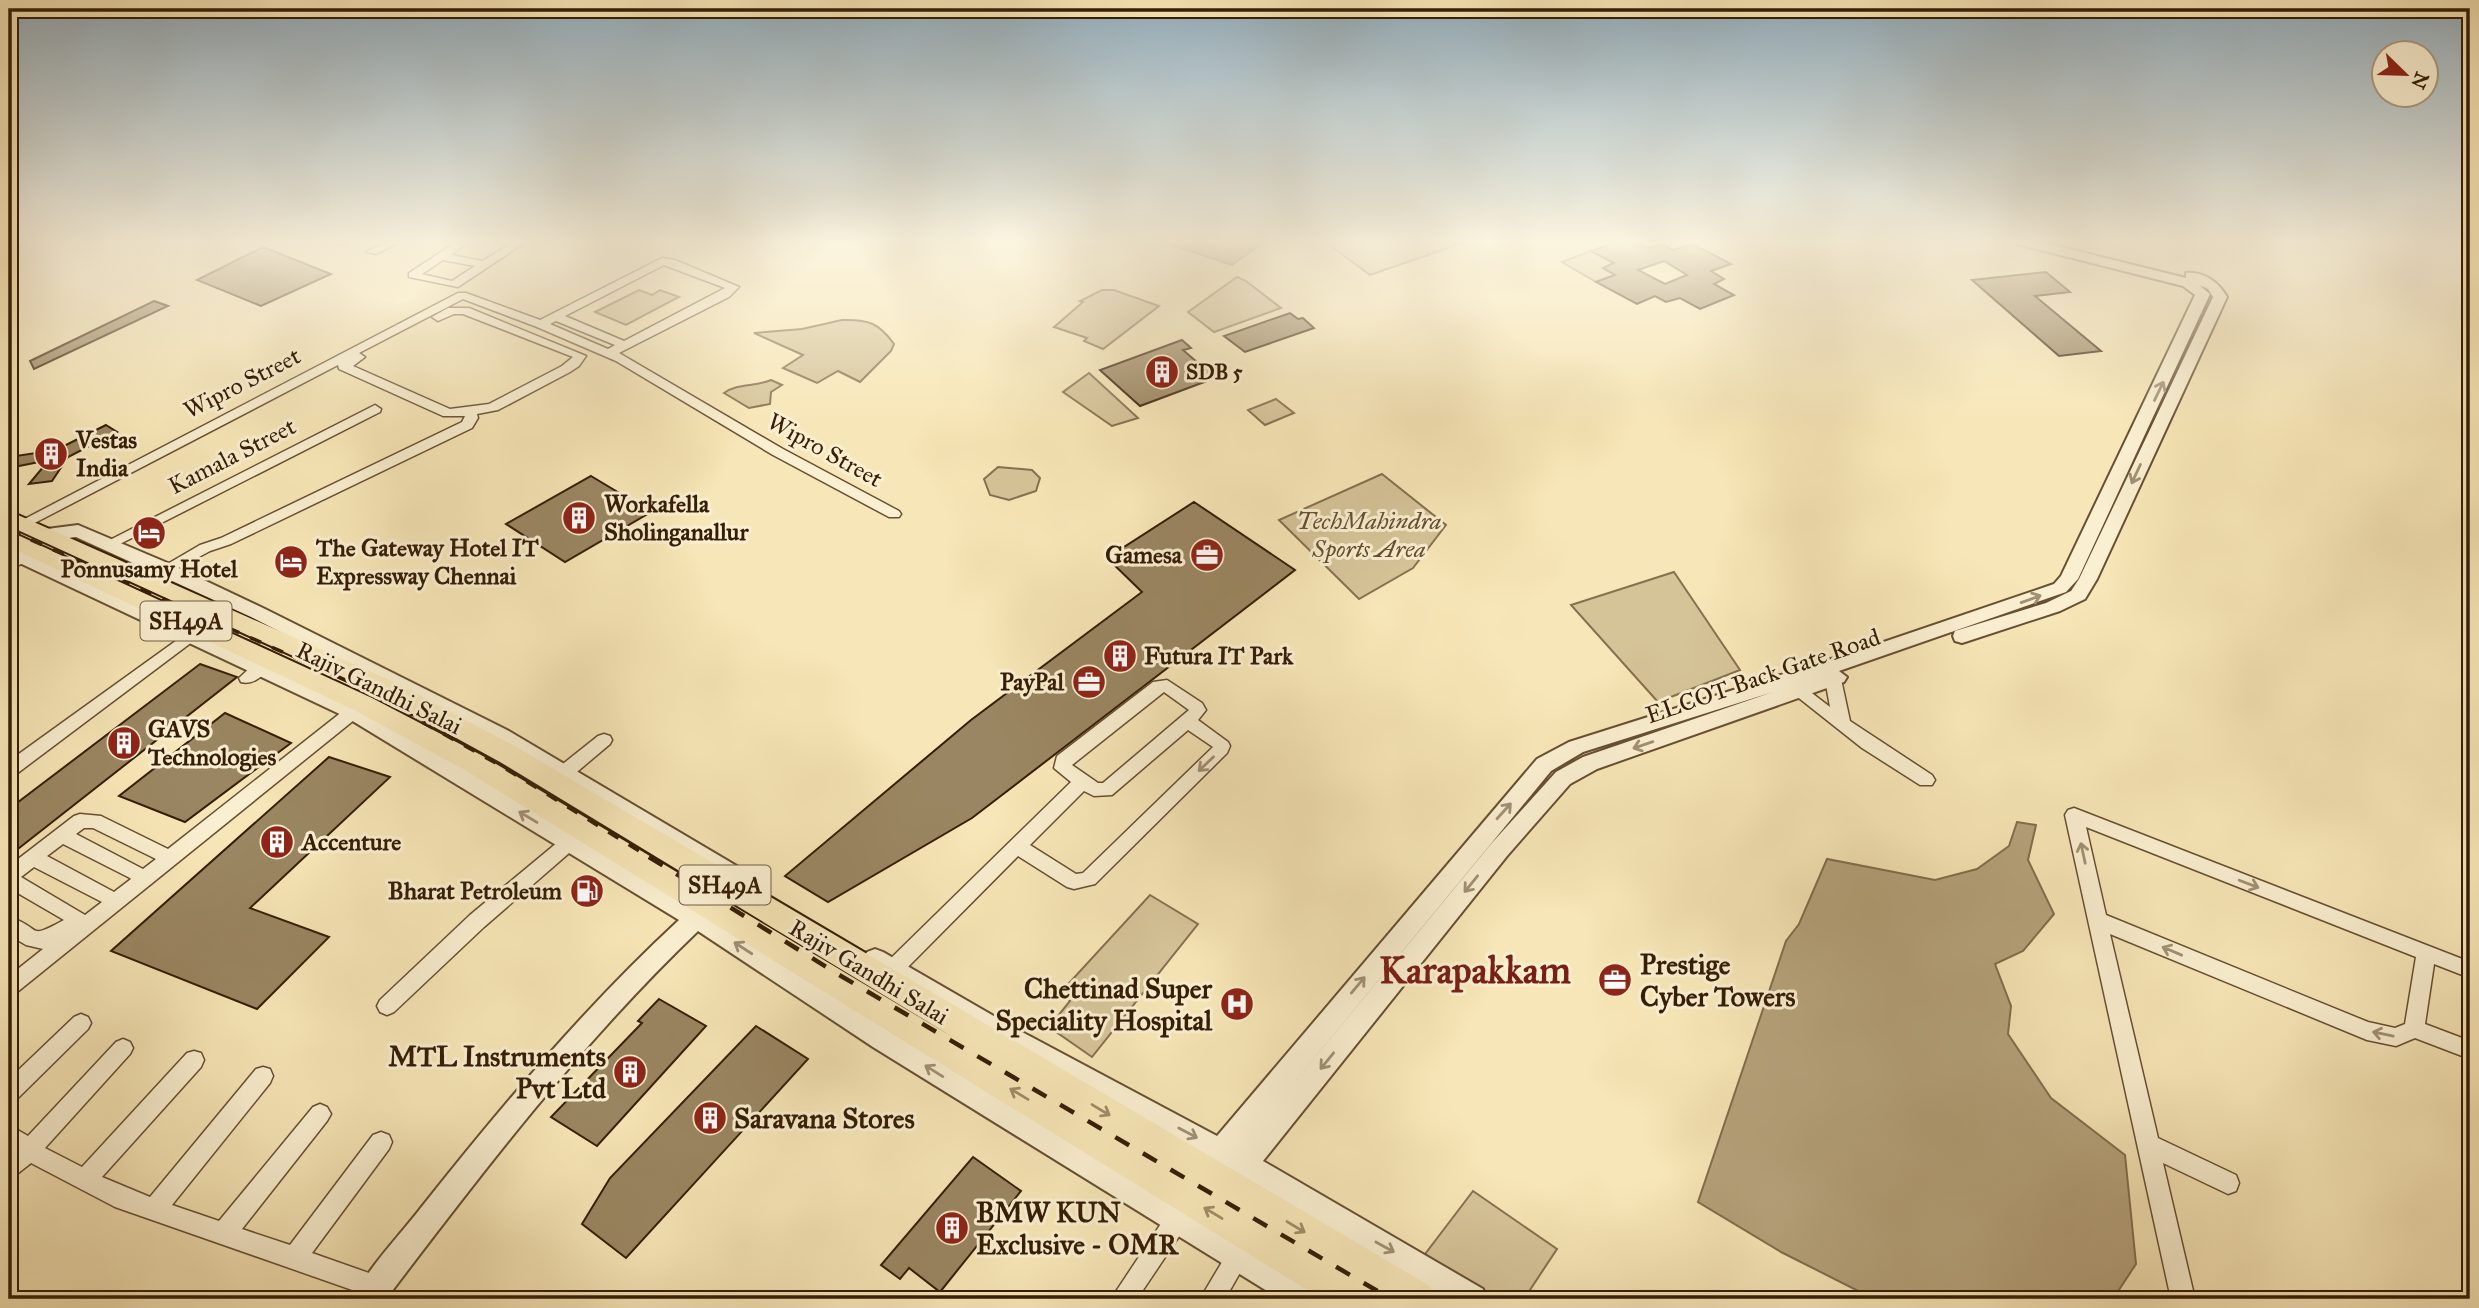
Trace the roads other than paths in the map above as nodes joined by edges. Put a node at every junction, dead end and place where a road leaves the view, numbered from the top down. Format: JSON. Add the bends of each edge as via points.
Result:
{"nodes":[{"id":1,"x":438,"y":302,"type":"edge"},
{"id":2,"x":487,"y":302,"type":"edge"},
{"id":3,"x":582,"y":302,"type":"edge"},
{"id":4,"x":710,"y":302,"type":"edge"},
{"id":5,"x":2217,"y":302,"type":"edge"},
{"id":6,"x":555,"y":316,"type":"junction"},
{"id":7,"x":541,"y":324,"type":"junction"},
{"id":8,"x":624,"y":345,"type":"junction"},
{"id":9,"x":608,"y":353,"type":"junction"},
{"id":10,"x":338,"y":364,"type":"junction"},
{"id":11,"x":375,"y":409,"type":"dead end"},
{"id":12,"x":470,"y":412,"type":"junction"},
{"id":13,"x":894,"y":514,"type":"dead end"},
{"id":14,"x":22,"y":529,"type":"edge"},
{"id":15,"x":109,"y":544,"type":"junction"},
{"id":16,"x":14,"y":558,"type":"edge"},
{"id":17,"x":2086,"y":562,"type":"junction"},
{"id":18,"x":171,"y":571,"type":"junction"},
{"id":19,"x":198,"y":627,"type":"junction"},
{"id":20,"x":1833,"y":679,"type":"junction"},
{"id":21,"x":1798,"y":691,"type":"junction"},
{"id":22,"x":356,"y":701,"type":"junction"},
{"id":23,"x":1187,"y":721,"type":"junction"},
{"id":24,"x":1683,"y":722,"type":"junction"},
{"id":25,"x":1842,"y":724,"type":"junction"},
{"id":26,"x":604,"y":740,"type":"dead end"},
{"id":27,"x":9,"y":770,"type":"edge"},
{"id":28,"x":1926,"y":780,"type":"dead end"},
{"id":29,"x":550,"y":784,"type":"junction"},
{"id":30,"x":1085,"y":784,"type":"junction"},
{"id":31,"x":61,"y":835,"type":"junction"},
{"id":32,"x":570,"y":842,"type":"junction"},
{"id":33,"x":1023,"y":850,"type":"junction"},
{"id":34,"x":161,"y":853,"type":"junction"},
{"id":35,"x":32,"y":857,"type":"junction"},
{"id":36,"x":136,"y":873,"type":"junction"},
{"id":37,"x":9,"y":877,"type":"edge"},
{"id":38,"x":107,"y":896,"type":"junction"},
{"id":39,"x":702,"y":912,"type":"junction"},
{"id":40,"x":78,"y":919,"type":"junction"},
{"id":41,"x":2097,"y":920,"type":"junction"},
{"id":42,"x":9,"y":925,"type":"edge"},
{"id":43,"x":2426,"y":953,"type":"junction"},
{"id":44,"x":2470,"y":970,"type":"edge"},
{"id":45,"x":897,"y":971,"type":"junction"},
{"id":46,"x":9,"y":988,"type":"edge"},
{"id":47,"x":387,"y":1006,"type":"dead end"},
{"id":48,"x":81,"y":1023,"type":"dead end"},
{"id":49,"x":2414,"y":1029,"type":"junction"},
{"id":50,"x":123,"y":1048,"type":"dead end"},
{"id":51,"x":2470,"y":1050,"type":"edge"},
{"id":52,"x":194,"y":1060,"type":"dead end"},
{"id":53,"x":263,"y":1076,"type":"dead end"},
{"id":54,"x":9,"y":1093,"type":"edge"},
{"id":55,"x":320,"y":1114,"type":"dead end"},
{"id":56,"x":9,"y":1135,"type":"edge"},
{"id":57,"x":381,"y":1142,"type":"dead end"},
{"id":58,"x":2147,"y":1144,"type":"junction"},
{"id":59,"x":29,"y":1150,"type":"junction"},
{"id":60,"x":1221,"y":1151,"type":"junction"},
{"id":61,"x":1244,"y":1164,"type":"junction"},
{"id":62,"x":9,"y":1167,"type":"edge"},
{"id":63,"x":85,"y":1180,"type":"junction"},
{"id":64,"x":2228,"y":1183,"type":"dead end"},
{"id":65,"x":153,"y":1209,"type":"junction"},
{"id":66,"x":1176,"y":1221,"type":"junction"},
{"id":67,"x":224,"y":1233,"type":"junction"},
{"id":68,"x":1244,"y":1246,"type":"junction"},
{"id":69,"x":294,"y":1258,"type":"junction"},
{"id":70,"x":373,"y":1293,"type":"edge"},
{"id":71,"x":1123,"y":1299,"type":"edge"},
{"id":72,"x":1213,"y":1299,"type":"edge"},
{"id":73,"x":1306,"y":1299,"type":"edge"},
{"id":74,"x":1355,"y":1299,"type":"edge"},
{"id":75,"x":1417,"y":1299,"type":"edge"},
{"id":76,"x":1473,"y":1299,"type":"edge"},
{"id":77,"x":2183,"y":1299,"type":"edge"}],
"edges":[{"from":1,"to":10,"type":"street","name":"Wipro Street"},
{"from":2,"to":7,"type":"street","name":"Wipro Street"},
{"from":3,"to":6,"type":"street"},
{"from":4,"to":8,"type":"street"},
{"from":5,"to":17,"type":"street","name":"ELCOT Back Gate Road"},
{"from":6,"to":7,"type":"street"},
{"from":6,"to":8,"type":"street"},
{"from":7,"to":9,"type":"street","name":"Wipro Street"},
{"from":8,"to":9,"type":"street"},
{"from":9,"to":13,"type":"street","name":"Wipro Street"},
{"from":10,"to":12,"type":"street","via":[[448,413]]},
{"from":10,"to":12,"type":"street","via":[[459,309],[580,356],[566,369],[493,407]]},
{"from":10,"to":14,"type":"street","name":"Wipro Street"},
{"from":11,"to":15,"type":"street","name":"Kamala Street"},
{"from":12,"to":18,"type":"street","via":[[467,425]]},
{"from":14,"to":15,"type":"street","via":[[78,531]]},
{"from":14,"to":19,"type":"main road","name":"Rajiv Gandhi Salai","number":"SH49A"},
{"from":14,"to":19,"type":"main road","name":"Rajiv Gandhi Salai","number":"SH49A"},
{"from":15,"to":18,"type":"street"},
{"from":16,"to":19,"type":"street"},
{"from":17,"to":20,"type":"street","name":"ELCOT Back Gate Road","via":[[2078,596]]},
{"from":24,"to":17,"type":"street","name":"ELCOT Back Gate Road","one_way":true,"via":[[2060,588]]},
{"from":18,"to":29,"type":"street","via":[[460,715]]},
{"from":19,"to":22,"type":"main road","name":"Rajiv Gandhi Salai","number":"SH49A","via":[[247,638]]},
{"from":19,"to":22,"type":"street","via":[[254,673]]},
{"from":19,"to":27,"type":"street"},
{"from":20,"to":21,"type":"street","name":"ELCOT Back Gate Road"},
{"from":20,"to":25,"type":"street"},
{"from":21,"to":24,"type":"street","name":"ELCOT Back Gate Road"},
{"from":21,"to":25,"type":"street"},
{"from":22,"to":29,"type":"main road","name":"Rajiv Gandhi Salai","number":"SH49A","via":[[472,762]]},
{"from":32,"to":22,"type":"street","one_way":true},
{"from":22,"to":34,"type":"street"},
{"from":22,"to":46,"type":"street"},
{"from":23,"to":30,"type":"street","via":[[1106,790]]},
{"from":23,"to":30,"type":"street","via":[[1196,707],[1167,686],[1159,686],[1063,761],[1063,768]]},
{"from":23,"to":33,"type":"street","one_way":true,"via":[[1221,749],[1088,879],[1074,882]]},
{"from":60,"to":24,"type":"street","name":"ELCOT Back Gate Road","one_way":true,"via":[[1544,765],[1576,747]]},
{"from":24,"to":61,"type":"street","name":"ELCOT Back Gate Road","one_way":true,"via":[[1563,778]]},
{"from":25,"to":28,"type":"street"},
{"from":26,"to":29,"type":"street"},
{"from":29,"to":39,"type":"main road","name":"Rajiv Gandhi Salai","number":"SH49A"},
{"from":29,"to":45,"type":"street","via":[[773,900]]},
{"from":29,"to":75,"type":"main road","name":"Rajiv Gandhi Salai","number":"SH49A","one_way":true},
{"from":30,"to":33,"type":"street"},
{"from":30,"to":45,"type":"street"},
{"from":31,"to":34,"type":"street","via":[[80,821],[95,821]]},
{"from":31,"to":35,"type":"street"},
{"from":31,"to":36,"type":"street"},
{"from":32,"to":39,"type":"street"},
{"from":32,"to":47,"type":"street"},
{"from":33,"to":45,"type":"street"},
{"from":34,"to":36,"type":"street"},
{"from":35,"to":37,"type":"street"},
{"from":35,"to":38,"type":"street"},
{"from":36,"to":38,"type":"street"},
{"from":37,"to":40,"type":"street"},
{"from":38,"to":40,"type":"street"},
{"from":66,"to":39,"type":"street","one_way":true,"via":[[882,1039]]},
{"from":68,"to":39,"type":"main road","name":"Rajiv Gandhi Salai","number":"SH49A","one_way":true},
{"from":39,"to":70,"type":"street","via":[[613,1001],[480,1154]]},
{"from":40,"to":42,"type":"street","via":[[45,942],[34,942]]},
{"from":41,"to":43,"type":"street","one_way":true,"via":[[2074,815]]},
{"from":49,"to":41,"type":"street","one_way":true,"via":[[2396,1037],[2367,1031]]},
{"from":41,"to":58,"type":"street"},
{"from":43,"to":44,"type":"street"},
{"from":43,"to":49,"type":"street"},
{"from":45,"to":60,"type":"street","one_way":true,"via":[[1002,1034]]},
{"from":48,"to":54,"type":"street"},
{"from":49,"to":51,"type":"street"},
{"from":50,"to":59,"type":"street"},
{"from":52,"to":63,"type":"street"},
{"from":53,"to":65,"type":"street"},
{"from":55,"to":67,"type":"street"},
{"from":56,"to":59,"type":"street"},
{"from":57,"to":69,"type":"street"},
{"from":58,"to":64,"type":"street"},
{"from":58,"to":77,"type":"street"},
{"from":59,"to":62,"type":"street"},
{"from":59,"to":63,"type":"street"},
{"from":60,"to":61,"type":"street"},
{"from":61,"to":76,"type":"street","one_way":true},
{"from":63,"to":65,"type":"street"},
{"from":65,"to":67,"type":"street"},
{"from":66,"to":68,"type":"street"},
{"from":66,"to":71,"type":"street"},
{"from":67,"to":69,"type":"street"},
{"from":68,"to":72,"type":"street"},
{"from":68,"to":73,"type":"street"},
{"from":68,"to":74,"type":"main road","name":"Rajiv Gandhi Salai","number":"SH49A"},
{"from":69,"to":70,"type":"street"}]}
